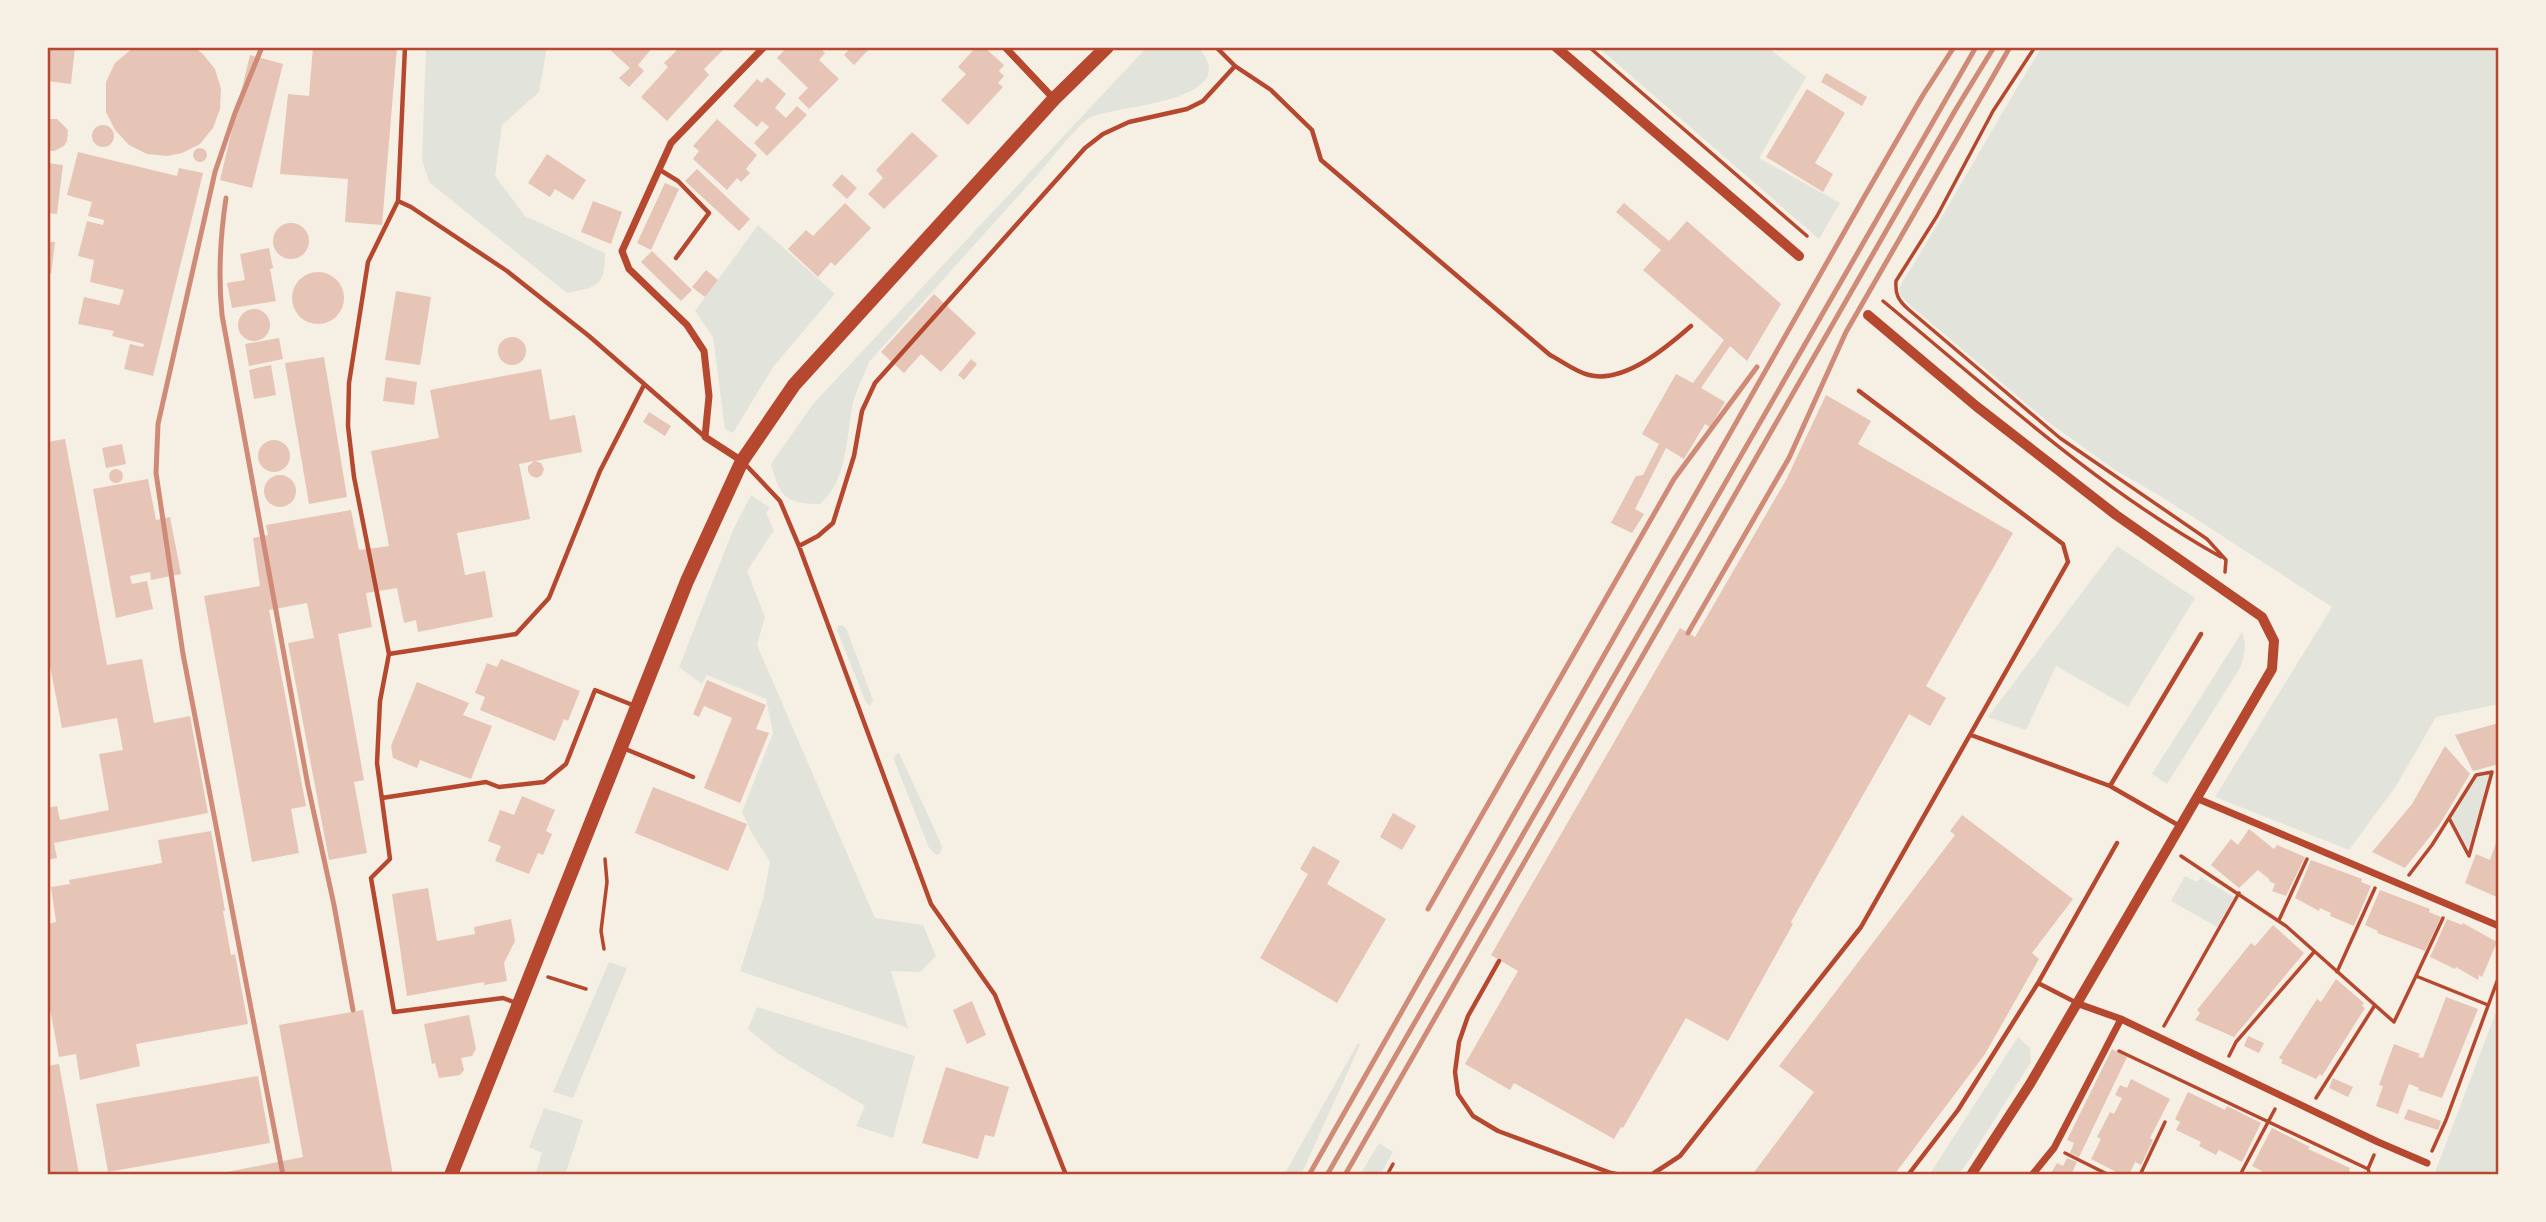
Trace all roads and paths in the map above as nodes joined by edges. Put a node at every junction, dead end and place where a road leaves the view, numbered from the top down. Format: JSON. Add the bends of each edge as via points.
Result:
{"nodes":[{"id":1,"x":405,"y":47,"type":"edge"},
{"id":2,"x":764,"y":47,"type":"edge"},
{"id":3,"x":1006,"y":47,"type":"edge"},
{"id":4,"x":1107,"y":47,"type":"edge"},
{"id":5,"x":1216,"y":47,"type":"edge"},
{"id":6,"x":1556,"y":47,"type":"edge"},
{"id":7,"x":1589,"y":47,"type":"edge"},
{"id":8,"x":2035,"y":47,"type":"edge"},
{"id":9,"x":1235,"y":66,"type":"junction"},
{"id":10,"x":1054,"y":99,"type":"junction"},
{"id":11,"x":659,"y":170,"type":"junction"},
{"id":12,"x":398,"y":201,"type":"junction"},
{"id":13,"x":1807,"y":236,"type":"dead end"},
{"id":14,"x":1799,"y":256,"type":"dead end"},
{"id":15,"x":676,"y":258,"type":"dead end"},
{"id":16,"x":1882,"y":302,"type":"dead end"},
{"id":17,"x":1868,"y":315,"type":"dead end"},
{"id":18,"x":1691,"y":326,"type":"dead end"},
{"id":19,"x":644,"y":385,"type":"junction"},
{"id":20,"x":1859,"y":391,"type":"dead end"},
{"id":21,"x":705,"y":437,"type":"junction"},
{"id":22,"x":742,"y":461,"type":"junction"},
{"id":23,"x":2166,"y":513,"type":"junction"},
{"id":24,"x":2160,"y":522,"type":"junction"},
{"id":25,"x":799,"y":545,"type":"junction"},
{"id":26,"x":2225,"y":560,"type":"junction"},
{"id":27,"x":2224,"y":589,"type":"junction"},
{"id":28,"x":2201,"y":634,"type":"dead end"},
{"id":29,"x":389,"y":654,"type":"junction"},
{"id":30,"x":639,"y":707,"type":"junction"},
{"id":31,"x":1971,"y":735,"type":"junction"},
{"id":32,"x":622,"y":748,"type":"junction"},
{"id":33,"x":2499,"y":771,"type":"edge"},
{"id":34,"x":2492,"y":772,"type":"junction"},
{"id":35,"x":693,"y":777,"type":"dead end"},
{"id":36,"x":2110,"y":786,"type":"junction"},
{"id":37,"x":382,"y":798,"type":"junction"},
{"id":38,"x":2196,"y":798,"type":"junction"},
{"id":39,"x":2449,"y":818,"type":"dead end"},
{"id":40,"x":2180,"y":826,"type":"junction"},
{"id":41,"x":2117,"y":843,"type":"dead end"},
{"id":42,"x":2167,"y":848,"type":"junction"},
{"id":43,"x":2312,"y":848,"type":"junction"},
{"id":44,"x":605,"y":859,"type":"dead end"},
{"id":45,"x":2381,"y":876,"type":"junction"},
{"id":46,"x":2402,"y":885,"type":"junction"},
{"id":47,"x":2239,"y":893,"type":"junction"},
{"id":48,"x":2449,"y":906,"type":"junction"},
{"id":49,"x":2279,"y":920,"type":"junction"},
{"id":50,"x":2499,"y":926,"type":"edge"},
{"id":51,"x":604,"y":949,"type":"dead end"},
{"id":52,"x":2314,"y":952,"type":"junction"},
{"id":53,"x":1499,"y":961,"type":"dead end"},
{"id":54,"x":2337,"y":972,"type":"junction"},
{"id":55,"x":2416,"y":976,"type":"junction"},
{"id":56,"x":2499,"y":976,"type":"edge"},
{"id":57,"x":548,"y":977,"type":"dead end"},
{"id":58,"x":2038,"y":983,"type":"junction"},
{"id":59,"x":586,"y":989,"type":"dead end"},
{"id":60,"x":2076,"y":1003,"type":"junction"},
{"id":61,"x":517,"y":1004,"type":"junction"},
{"id":62,"x":2375,"y":1005,"type":"junction"},
{"id":63,"x":2488,"y":1005,"type":"junction"},
{"id":64,"x":2121,"y":1018,"type":"junction"},
{"id":65,"x":2158,"y":1036,"type":"junction"},
{"id":66,"x":2107,"y":1045,"type":"junction"},
{"id":67,"x":2224,"y":1068,"type":"junction"},
{"id":68,"x":2282,"y":1096,"type":"junction"},
{"id":69,"x":2310,"y":1109,"type":"junction"},
{"id":70,"x":2165,"y":1122,"type":"dead end"},
{"id":71,"x":2268,"y":1122,"type":"junction"},
{"id":72,"x":2054,"y":1148,"type":"junction"},
{"id":73,"x":2427,"y":1163,"type":"joint"},
{"id":74,"x":1393,"y":1164,"type":"dead end"},
{"id":75,"x":451,"y":1175,"type":"edge"},
{"id":76,"x":1066,"y":1175,"type":"edge"},
{"id":77,"x":1387,"y":1175,"type":"edge"},
{"id":78,"x":1621,"y":1175,"type":"edge"},
{"id":79,"x":1651,"y":1175,"type":"edge"},
{"id":80,"x":1908,"y":1175,"type":"edge"},
{"id":81,"x":1971,"y":1175,"type":"edge"},
{"id":82,"x":2032,"y":1175,"type":"edge"},
{"id":83,"x":2109,"y":1175,"type":"edge"},
{"id":84,"x":2140,"y":1175,"type":"edge"},
{"id":85,"x":2240,"y":1175,"type":"edge"},
{"id":86,"x":2370,"y":1175,"type":"edge"}],
"edges":[{"from":1,"to":12,"type":"lane"},
{"from":2,"to":11,"type":"street","via":[[671,144]]},
{"from":3,"to":10,"type":"street"},
{"from":4,"to":10,"type":"main road"},
{"from":5,"to":9,"type":"lane"},
{"from":6,"to":14,"type":"street"},
{"from":7,"to":13,"type":"path"},
{"from":8,"to":23,"type":"path","via":[[1993,111],[1896,281],[1895,292],[1908,309],[2060,438]]},
{"from":9,"to":18,"type":"lane","via":[[1270,90],[1312,130],[1321,160],[1550,355],[1589,375],[1606,376],[1634,368]]},
{"from":9,"to":25,"type":"lane","via":[[1203,101],[1129,122],[1085,148],[875,383],[862,411],[854,456],[833,523]]},
{"from":10,"to":22,"type":"main road","via":[[794,385]]},
{"from":11,"to":15,"type":"lane","via":[[678,181],[709,213]]},
{"from":11,"to":21,"type":"street","via":[[622,251],[629,269],[687,325],[704,351],[709,396]]},
{"from":12,"to":19,"type":"lane","via":[[507,271]]},
{"from":12,"to":29,"type":"lane","via":[[368,262],[348,415],[354,477]]},
{"from":16,"to":24,"type":"path","via":[[2108,486]]},
{"from":17,"to":27,"type":"street","via":[[2116,515]]},
{"from":19,"to":21,"type":"lane"},
{"from":19,"to":29,"type":"lane","via":[[600,471],[549,598],[516,634]]},
{"from":20,"to":31,"type":"lane","via":[[2063,544],[2068,562]]},
{"from":21,"to":22,"type":"street"},
{"from":22,"to":25,"type":"lane","via":[[780,501]]},
{"from":22,"to":30,"type":"main road","via":[[687,581]]},
{"from":23,"to":24,"type":"path"},
{"from":23,"to":26,"type":"path","via":[[2207,539]]},
{"from":24,"to":26,"type":"path"},
{"from":25,"to":76,"type":"lane","via":[[930,904],[995,995]]},
{"from":26,"to":27,"type":"path"},
{"from":27,"to":38,"type":"street","via":[[2262,617],[2274,641],[2272,669]]},
{"from":28,"to":36,"type":"lane"},
{"from":29,"to":37,"type":"lane","via":[[380,701],[377,763]]},
{"from":30,"to":32,"type":"main road"},
{"from":30,"to":37,"type":"lane","via":[[595,690],[566,764],[544,782],[499,787],[486,782]]},
{"from":31,"to":36,"type":"lane"},
{"from":31,"to":79,"type":"lane","via":[[1861,927],[1680,1156]]},
{"from":32,"to":35,"type":"lane"},
{"from":32,"to":61,"type":"main road"},
{"from":33,"to":34,"type":"path"},
{"from":34,"to":39,"type":"path","via":[[2469,856]]},
{"from":34,"to":46,"type":"path","via":[[2476,775]]},
{"from":36,"to":40,"type":"lane"},
{"from":37,"to":61,"type":"lane","via":[[390,859],[371,878],[394,1012],[503,999]]},
{"from":38,"to":40,"type":"street"},
{"from":38,"to":43,"type":"street"},
{"from":40,"to":42,"type":"street"},
{"from":41,"to":58,"type":"lane"},
{"from":42,"to":47,"type":"path"},
{"from":42,"to":60,"type":"street"},
{"from":43,"to":45,"type":"street"},
{"from":43,"to":49,"type":"path"},
{"from":44,"to":51,"type":"path"},
{"from":45,"to":46,"type":"street"},
{"from":45,"to":54,"type":"path"},
{"from":46,"to":48,"type":"street"},
{"from":47,"to":49,"type":"path"},
{"from":47,"to":65,"type":"path"},
{"from":48,"to":50,"type":"street"},
{"from":48,"to":55,"type":"path"},
{"from":49,"to":52,"type":"path"},
{"from":52,"to":54,"type":"path"},
{"from":52,"to":67,"type":"path","via":[[2236,1042]]},
{"from":53,"to":78,"type":"lane","via":[[1459,1042],[1458,1094],[1474,1116],[1498,1131]]},
{"from":54,"to":62,"type":"path"},
{"from":55,"to":62,"type":"path","via":[[2394,1021]]},
{"from":55,"to":63,"type":"path"},
{"from":56,"to":63,"type":"path"},
{"from":57,"to":59,"type":"path"},
{"from":58,"to":60,"type":"lane"},
{"from":58,"to":80,"type":"lane","via":[[1958,1110]]},
{"from":60,"to":64,"type":"street"},
{"from":60,"to":81,"type":"street"},
{"from":61,"to":75,"type":"main road"},
{"from":62,"to":69,"type":"path"},
{"from":63,"to":73,"type":"path"},
{"from":64,"to":65,"type":"street"},
{"from":64,"to":66,"type":"street"},
{"from":65,"to":67,"type":"street"},
{"from":66,"to":71,"type":"path"},
{"from":66,"to":72,"type":"street"},
{"from":67,"to":68,"type":"street"},
{"from":68,"to":69,"type":"street"},
{"from":68,"to":71,"type":"path"},
{"from":69,"to":73,"type":"street"},
{"from":70,"to":84,"type":"path"},
{"from":71,"to":85,"type":"path"},
{"from":71,"to":86,"type":"path","via":[[2368,1170]]},
{"from":72,"to":82,"type":"street"},
{"from":72,"to":83,"type":"path"},
{"from":74,"to":77,"type":"path"}]}
